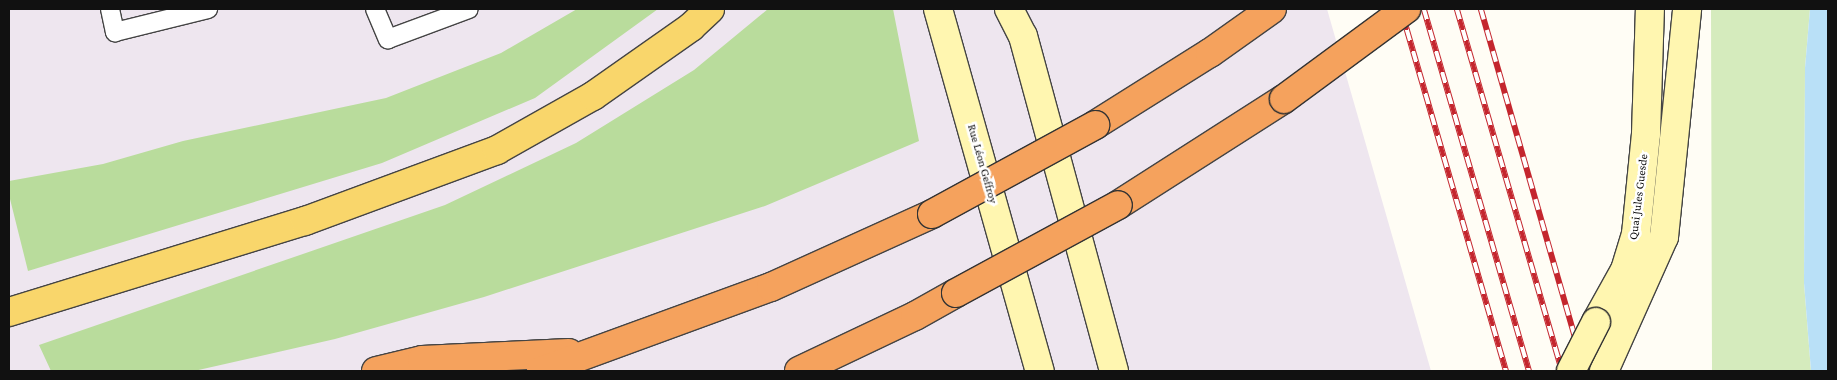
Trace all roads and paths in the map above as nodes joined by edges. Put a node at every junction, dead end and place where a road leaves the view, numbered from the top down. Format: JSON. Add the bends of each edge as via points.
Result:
{"nodes":[{"id":1,"x":110,"y":9,"type":"edge"},
{"id":2,"x":208,"y":9,"type":"edge"},
{"id":3,"x":375,"y":9,"type":"edge"},
{"id":4,"x":469,"y":9,"type":"edge"},
{"id":5,"x":710,"y":9,"type":"edge"},
{"id":6,"x":938,"y":9,"type":"edge"},
{"id":7,"x":1009,"y":9,"type":"edge"},
{"id":8,"x":1406,"y":9,"type":"edge"},
{"id":9,"x":1650,"y":9,"type":"edge"},
{"id":10,"x":1687,"y":9,"type":"edge"},
{"id":11,"x":1270,"y":10,"type":"edge"},
{"id":12,"x":14,"y":310,"type":"edge"},
{"id":13,"x":603,"y":351,"type":"junction"},
{"id":14,"x":376,"y":371,"type":"edge"},
{"id":15,"x":541,"y":371,"type":"edge"},
{"id":16,"x":799,"y":371,"type":"edge"},
{"id":17,"x":1040,"y":371,"type":"edge"},
{"id":18,"x":1114,"y":371,"type":"edge"},
{"id":19,"x":1571,"y":371,"type":"edge"},
{"id":20,"x":1604,"y":371,"type":"edge"}],
"edges":[{"from":1,"to":2,"type":"lane","via":[[115,32]]},
{"from":3,"to":4,"type":"lane","via":[[388,39]]},
{"from":5,"to":12,"type":"main road","via":[[691,27],[593,96],[497,150],[305,221]]},
{"from":6,"to":17,"type":"main road","name":"Rue Léon Geffroy"},
{"from":7,"to":18,"type":"main road","via":[[1023,36]]},
{"from":8,"to":16,"type":"highway","bridge":true,"via":[[1284,99],[1118,205],[915,316]]},
{"from":9,"to":19,"type":"main road","name":"Quai Jules Guesde","bridge":true,"via":[[1646,134],[1636,234],[1625,270]]},
{"from":10,"to":20,"type":"main road","via":[[1664,237]]},
{"from":11,"to":13,"type":"highway","bridge":true,"via":[[1095,125],[932,214],[771,288]]},
{"from":13,"to":14,"type":"highway","via":[[422,360]]},
{"from":13,"to":15,"type":"highway"}]}
